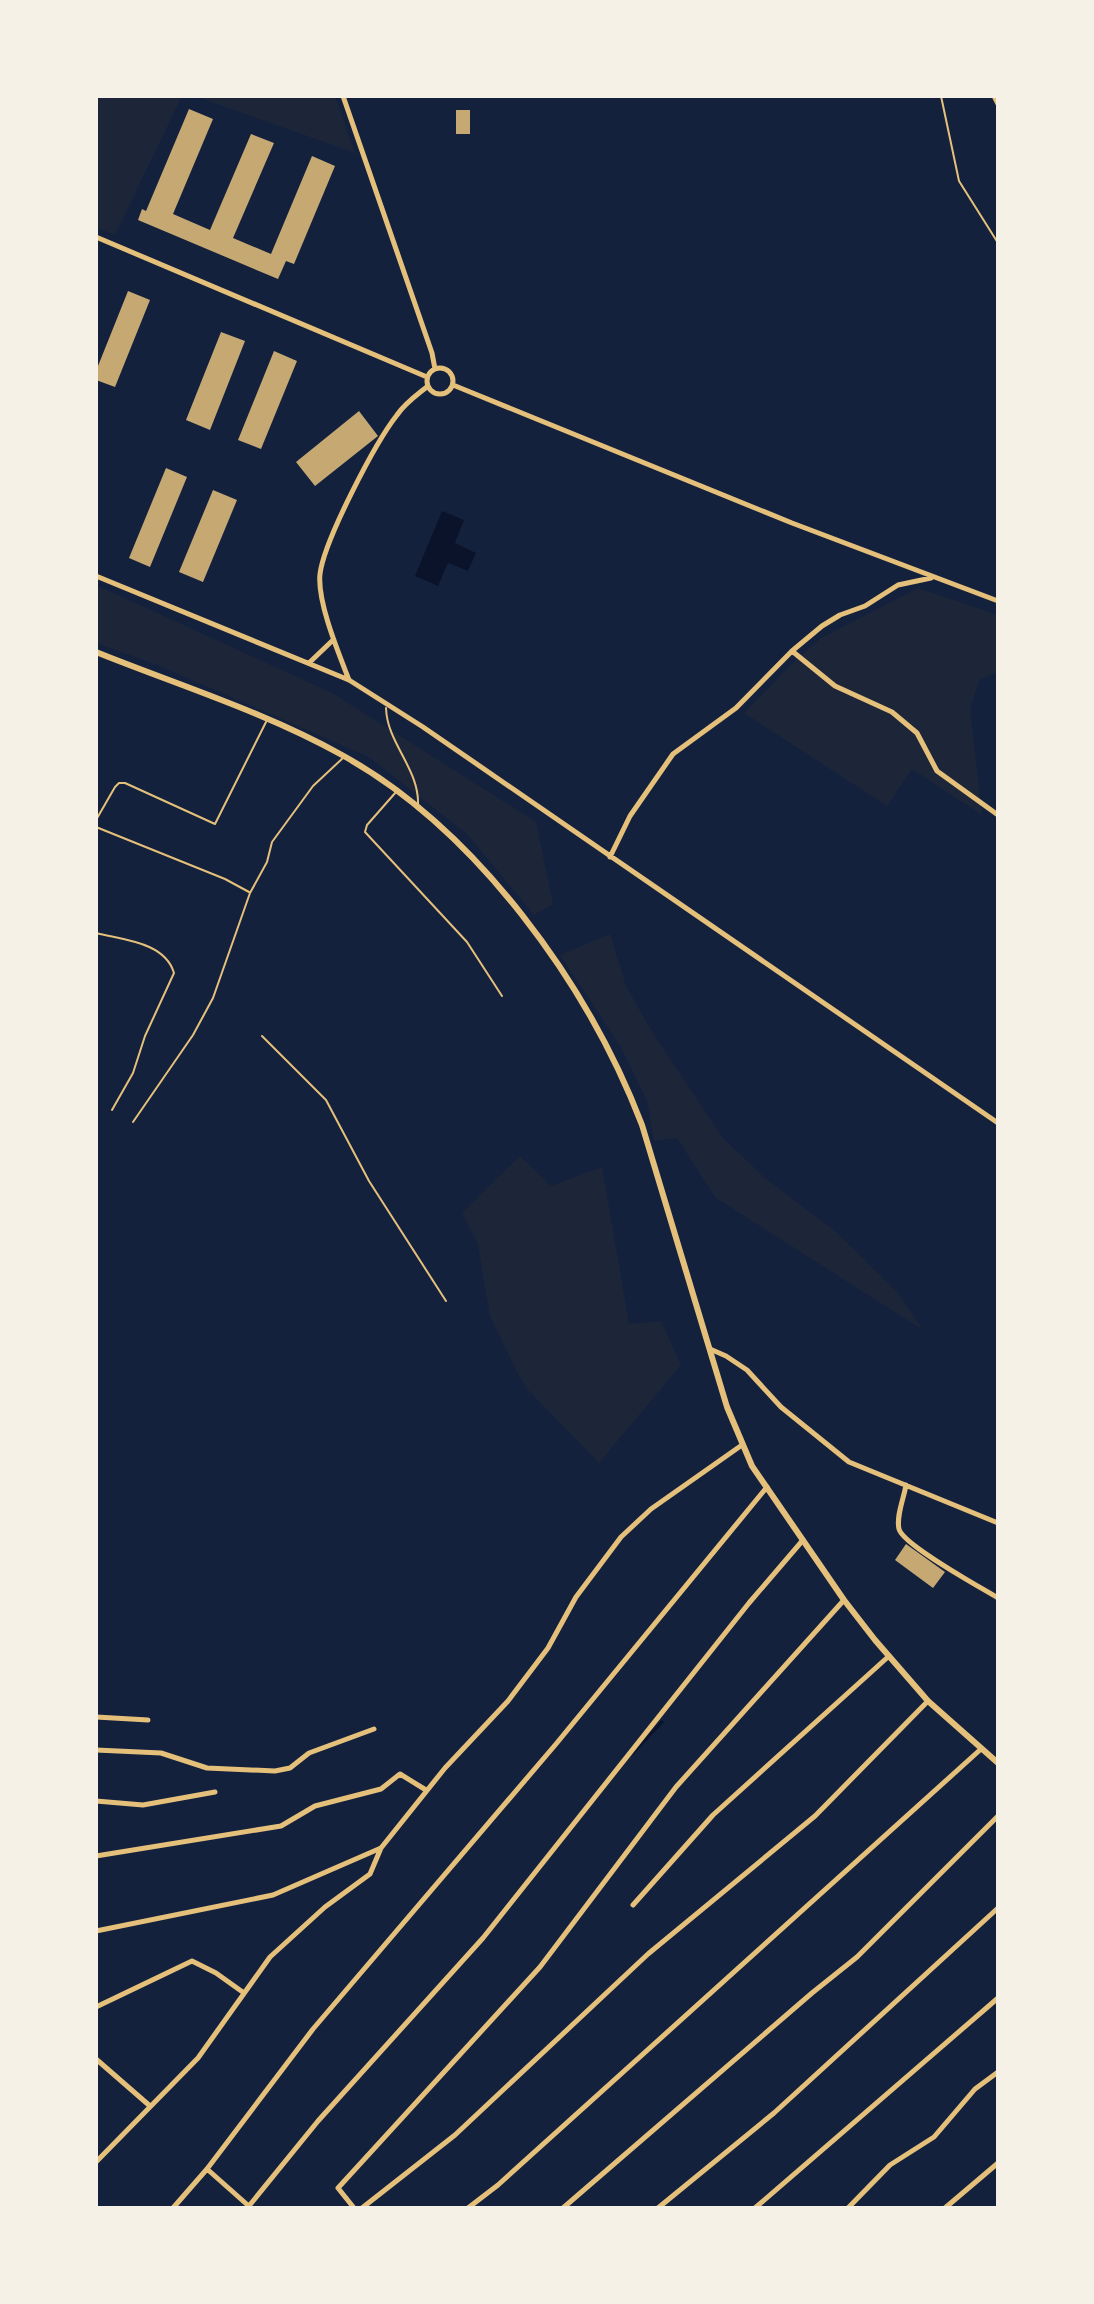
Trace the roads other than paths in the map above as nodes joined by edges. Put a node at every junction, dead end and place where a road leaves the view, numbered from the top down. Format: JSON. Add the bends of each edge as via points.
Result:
{"nodes":[{"id":1,"x":343,"y":96,"type":"edge"},
{"id":2,"x":941,"y":96,"type":"edge"},
{"id":3,"x":994,"y":96,"type":"edge"},
{"id":4,"x":998,"y":104,"type":"edge"},
{"id":5,"x":96,"y":237,"type":"edge"},
{"id":6,"x":998,"y":243,"type":"edge"},
{"id":7,"x":435,"y":369,"type":"junction"},
{"id":8,"x":427,"y":377,"type":"junction"},
{"id":9,"x":453,"y":385,"type":"junction"},
{"id":10,"x":428,"y":386,"type":"junction"},
{"id":11,"x":96,"y":576,"type":"edge"},
{"id":12,"x":932,"y":578,"type":"junction"},
{"id":13,"x":998,"y":601,"type":"edge"},
{"id":14,"x":333,"y":640,"type":"junction"},
{"id":15,"x":792,"y":651,"type":"junction"},
{"id":16,"x":96,"y":652,"type":"edge"},
{"id":17,"x":309,"y":663,"type":"junction"},
{"id":18,"x":349,"y":680,"type":"junction"},
{"id":19,"x":386,"y":703,"type":"junction"},
{"id":20,"x":267,"y":720,"type":"junction"},
{"id":21,"x":345,"y":756,"type":"junction"},
{"id":22,"x":397,"y":791,"type":"junction"},
{"id":23,"x":418,"y":807,"type":"junction"},
{"id":24,"x":998,"y":815,"type":"edge"},
{"id":25,"x":96,"y":820,"type":"edge"},
{"id":26,"x":96,"y":827,"type":"edge"},
{"id":27,"x":610,"y":857,"type":"junction"},
{"id":28,"x":250,"y":893,"type":"junction"},
{"id":29,"x":96,"y":933,"type":"edge"},
{"id":30,"x":502,"y":996,"type":"dead end"},
{"id":31,"x":262,"y":1036,"type":"dead end"},
{"id":32,"x":112,"y":1110,"type":"dead end"},
{"id":33,"x":133,"y":1122,"type":"dead end"},
{"id":34,"x":998,"y":1123,"type":"edge"},
{"id":35,"x":446,"y":1301,"type":"dead end"},
{"id":36,"x":709,"y":1348,"type":"junction"},
{"id":37,"x":742,"y":1445,"type":"junction"},
{"id":38,"x":906,"y":1485,"type":"junction"},
{"id":39,"x":767,"y":1487,"type":"junction"},
{"id":40,"x":998,"y":1523,"type":"edge"},
{"id":41,"x":804,"y":1539,"type":"junction"},
{"id":42,"x":998,"y":1598,"type":"edge"},
{"id":43,"x":844,"y":1600,"type":"junction"},
{"id":44,"x":889,"y":1656,"type":"junction"},
{"id":45,"x":928,"y":1701,"type":"junction"},
{"id":46,"x":96,"y":1717,"type":"edge"},
{"id":47,"x":148,"y":1720,"type":"dead end"},
{"id":48,"x":374,"y":1729,"type":"dead end"},
{"id":49,"x":981,"y":1749,"type":"junction"},
{"id":50,"x":96,"y":1750,"type":"edge"},
{"id":51,"x":998,"y":1763,"type":"edge"},
{"id":52,"x":426,"y":1790,"type":"junction"},
{"id":53,"x":215,"y":1792,"type":"dead end"},
{"id":54,"x":96,"y":1801,"type":"edge"},
{"id":55,"x":998,"y":1816,"type":"edge"},
{"id":56,"x":381,"y":1848,"type":"junction"},
{"id":57,"x":96,"y":1856,"type":"edge"},
{"id":58,"x":633,"y":1905,"type":"dead end"},
{"id":59,"x":998,"y":1908,"type":"edge"},
{"id":60,"x":96,"y":1931,"type":"edge"},
{"id":61,"x":244,"y":1993,"type":"junction"},
{"id":62,"x":998,"y":1998,"type":"edge"},
{"id":63,"x":96,"y":2007,"type":"edge"},
{"id":64,"x":96,"y":2059,"type":"edge"},
{"id":65,"x":998,"y":2072,"type":"edge"},
{"id":66,"x":150,"y":2106,"type":"junction"},
{"id":67,"x":96,"y":2162,"type":"edge"},
{"id":68,"x":998,"y":2163,"type":"edge"},
{"id":69,"x":207,"y":2169,"type":"junction"},
{"id":70,"x":250,"y":2207,"type":"edge"},
{"id":71,"x":173,"y":2208,"type":"edge"},
{"id":72,"x":354,"y":2208,"type":"edge"},
{"id":73,"x":362,"y":2208,"type":"edge"},
{"id":74,"x":468,"y":2208,"type":"edge"},
{"id":75,"x":563,"y":2208,"type":"edge"},
{"id":76,"x":658,"y":2208,"type":"edge"},
{"id":77,"x":755,"y":2208,"type":"edge"},
{"id":78,"x":848,"y":2208,"type":"edge"},
{"id":79,"x":945,"y":2208,"type":"edge"}],
"edges":[{"from":1,"to":7,"type":"street"},
{"from":2,"to":6,"type":"lane","via":[[959,181]]},
{"from":3,"to":4,"type":"street"},
{"from":5,"to":8,"type":"street"},
{"from":7,"to":8,"type":"street"},
{"from":7,"to":9,"type":"street","via":[[448,371]]},
{"from":8,"to":10,"type":"street"},
{"from":9,"to":10,"type":"street","via":[[442,394]]},
{"from":9,"to":12,"type":"street"},
{"from":10,"to":14,"type":"street","via":[[397,415],[331,538],[320,573]]},
{"from":11,"to":17,"type":"street"},
{"from":12,"to":13,"type":"street"},
{"from":12,"to":15,"type":"street","via":[[898,585],[840,615]]},
{"from":14,"to":17,"type":"street"},
{"from":14,"to":18,"type":"street"},
{"from":15,"to":24,"type":"street","via":[[835,686],[892,712],[917,733],[937,771]]},
{"from":15,"to":27,"type":"street","via":[[736,708],[673,754],[630,816]]},
{"from":16,"to":20,"type":"street"},
{"from":17,"to":18,"type":"street"},
{"from":18,"to":19,"type":"street"},
{"from":19,"to":23,"type":"lane","via":[[389,728],[415,776]]},
{"from":19,"to":27,"type":"street"},
{"from":20,"to":21,"type":"street"},
{"from":20,"to":25,"type":"lane","via":[[215,824],[125,783],[119,783]]},
{"from":21,"to":22,"type":"street"},
{"from":21,"to":28,"type":"lane","via":[[313,786],[272,842]]},
{"from":22,"to":23,"type":"street"},
{"from":22,"to":30,"type":"lane","via":[[365,832],[467,942]]},
{"from":23,"to":36,"type":"street","via":[[510,902],[594,1020],[642,1125]]},
{"from":26,"to":28,"type":"lane"},
{"from":27,"to":34,"type":"street"},
{"from":28,"to":33,"type":"lane","via":[[213,998]]},
{"from":29,"to":32,"type":"lane","via":[[157,949],[174,973]]},
{"from":31,"to":35,"type":"lane","via":[[326,1100],[369,1181]]},
{"from":36,"to":37,"type":"street"},
{"from":36,"to":38,"type":"street","via":[[747,1370],[781,1407],[849,1462]]},
{"from":37,"to":39,"type":"street"},
{"from":37,"to":52,"type":"street","via":[[651,1509],[621,1537],[508,1701]]},
{"from":38,"to":40,"type":"street"},
{"from":38,"to":42,"type":"street","via":[[898,1525],[902,1536]]},
{"from":39,"to":41,"type":"street"},
{"from":39,"to":69,"type":"street","via":[[313,2029]]},
{"from":41,"to":43,"type":"street"},
{"from":41,"to":70,"type":"street","via":[[483,1938],[318,2121]]},
{"from":43,"to":44,"type":"street"},
{"from":43,"to":72,"type":"street","via":[[676,1787],[540,1967],[338,2188]]},
{"from":44,"to":45,"type":"street"},
{"from":44,"to":58,"type":"street","via":[[713,1815]]},
{"from":45,"to":49,"type":"street"},
{"from":45,"to":73,"type":"street","via":[[815,1816],[648,1954],[455,2135]]},
{"from":46,"to":47,"type":"street"},
{"from":48,"to":50,"type":"street","via":[[275,1771],[207,1768],[161,1753]]},
{"from":49,"to":51,"type":"street"},
{"from":49,"to":74,"type":"street"},
{"from":52,"to":56,"type":"street"},
{"from":52,"to":57,"type":"street","via":[[400,1774],[381,1789],[315,1806],[281,1826]]},
{"from":53,"to":54,"type":"street","via":[[143,1805]]},
{"from":55,"to":75,"type":"street","via":[[857,1957]]},
{"from":56,"to":60,"type":"street","via":[[273,1895]]},
{"from":56,"to":61,"type":"street","via":[[370,1874],[284,1942]]},
{"from":59,"to":76,"type":"street","via":[[774,2113]]},
{"from":61,"to":63,"type":"street","via":[[192,1961]]},
{"from":61,"to":66,"type":"street","via":[[198,2058]]},
{"from":62,"to":77,"type":"street"},
{"from":64,"to":66,"type":"street"},
{"from":65,"to":78,"type":"street","via":[[975,2089],[934,2137],[890,2165]]},
{"from":66,"to":67,"type":"street"},
{"from":68,"to":79,"type":"street"},
{"from":69,"to":70,"type":"street"},
{"from":69,"to":71,"type":"street"}]}
